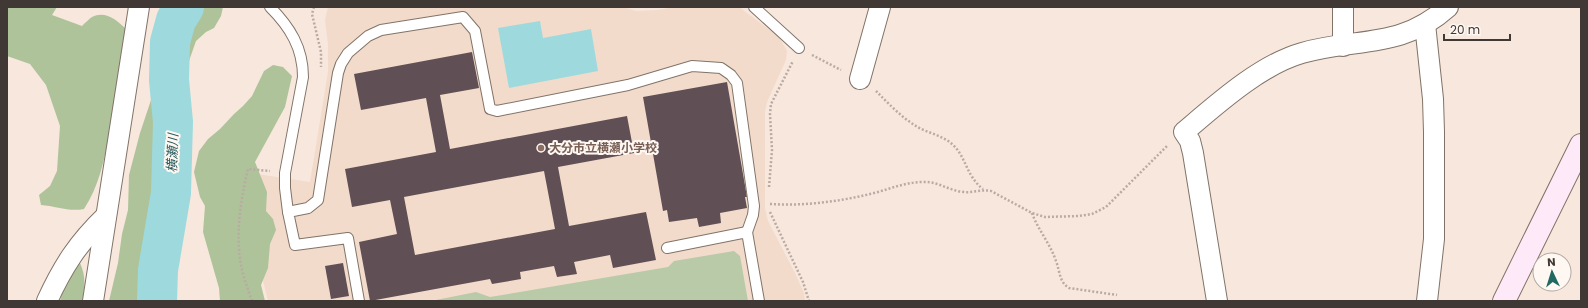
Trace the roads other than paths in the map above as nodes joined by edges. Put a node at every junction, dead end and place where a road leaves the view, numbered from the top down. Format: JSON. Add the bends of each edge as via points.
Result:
{"nodes":[{"id":1,"x":139,"y":7,"type":"edge"},
{"id":2,"x":270,"y":7,"type":"edge"},
{"id":3,"x":754,"y":7,"type":"edge"},
{"id":4,"x":880,"y":7,"type":"edge"},
{"id":5,"x":1342,"y":7,"type":"edge"},
{"id":6,"x":1448,"y":7,"type":"edge"},
{"id":7,"x":1425,"y":24,"type":"junction"},
{"id":8,"x":1343,"y":46,"type":"junction"},
{"id":9,"x":799,"y":48,"type":"road end"},
{"id":10,"x":860,"y":79,"type":"road end"},
{"id":11,"x":1581,"y":146,"type":"edge"},
{"id":12,"x":288,"y":212,"type":"junction"},
{"id":13,"x":106,"y":216,"type":"junction"},
{"id":14,"x":747,"y":232,"type":"junction"},
{"id":15,"x":667,"y":248,"type":"dead end"},
{"id":16,"x":47,"y":301,"type":"edge"},
{"id":17,"x":93,"y":301,"type":"edge"},
{"id":18,"x":359,"y":301,"type":"edge"},
{"id":19,"x":759,"y":301,"type":"edge"},
{"id":20,"x":1218,"y":301,"type":"edge"},
{"id":21,"x":1427,"y":301,"type":"edge"},
{"id":22,"x":1504,"y":301,"type":"edge"}],
"edges":[{"from":1,"to":13,"type":"street"},
{"from":2,"to":12,"type":"lane","via":[[292,33],[303,65],[285,173]]},
{"from":3,"to":9,"type":"lane"},
{"from":4,"to":10,"type":"street"},
{"from":5,"to":8,"type":"street"},
{"from":6,"to":7,"type":"street"},
{"from":7,"to":8,"type":"street","via":[[1405,34]]},
{"from":7,"to":21,"type":"street","via":[[1434,132],[1434,239]]},
{"from":8,"to":20,"type":"street","via":[[1288,58],[1247,81],[1184,132],[1193,153]]},
{"from":11,"to":22,"type":"street"},
{"from":12,"to":14,"type":"lane","via":[[308,208],[318,200],[338,74],[348,52],[368,36],[381,30],[463,17],[475,31],[490,109],[497,111],[628,85],[692,66],[721,68],[731,74],[737,83],[754,206]]},
{"from":12,"to":18,"type":"lane","via":[[295,244],[348,238]]},
{"from":13,"to":16,"type":"street","via":[[77,247],[58,276]]},
{"from":13,"to":17,"type":"street"},
{"from":14,"to":15,"type":"lane"},
{"from":14,"to":19,"type":"lane"}]}
